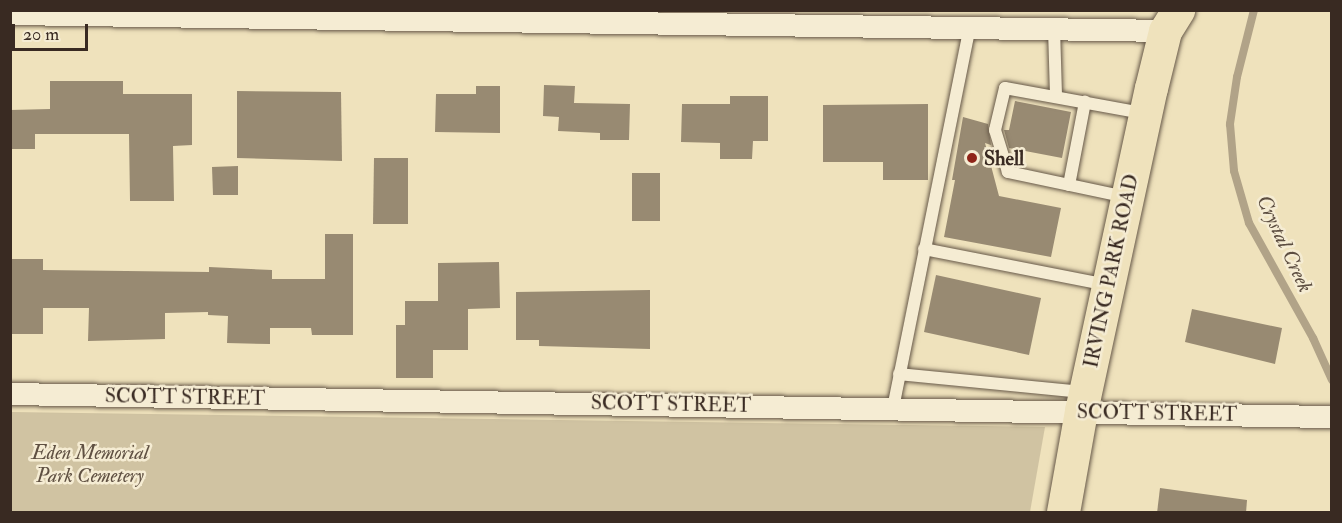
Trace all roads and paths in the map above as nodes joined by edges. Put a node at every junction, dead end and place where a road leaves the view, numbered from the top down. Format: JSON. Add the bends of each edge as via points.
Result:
{"nodes":[{"id":1,"x":10,"y":14,"type":"edge"},
{"id":2,"x":476,"y":17,"type":"edge"},
{"id":3,"x":1168,"y":17,"type":"edge"},
{"id":4,"x":970,"y":27,"type":"junction"},
{"id":5,"x":1054,"y":28,"type":"junction"},
{"id":6,"x":1056,"y":97,"type":"junction"},
{"id":7,"x":1085,"y":102,"type":"junction"},
{"id":8,"x":1145,"y":114,"type":"junction"},
{"id":9,"x":1069,"y":185,"type":"junction"},
{"id":10,"x":1127,"y":197,"type":"junction"},
{"id":11,"x":924,"y":249,"type":"junction"},
{"id":12,"x":1108,"y":285,"type":"junction"},
{"id":13,"x":899,"y":374,"type":"junction"},
{"id":14,"x":10,"y":394,"type":"edge"},
{"id":15,"x":1083,"y":401,"type":"junction"},
{"id":16,"x":892,"y":408,"type":"junction"},
{"id":17,"x":1322,"y":417,"type":"edge"},
{"id":18,"x":1063,"y":513,"type":"edge"}],
"edges":[{"from":1,"to":2,"type":"street"},
{"from":2,"to":4,"type":"street"},
{"from":3,"to":5,"type":"street"},
{"from":3,"to":8,"type":"main road","name":"IRVING PARK ROAD"},
{"from":4,"to":5,"type":"street"},
{"from":4,"to":11,"type":"lane"},
{"from":5,"to":6,"type":"lane"},
{"from":6,"to":7,"type":"lane"},
{"from":6,"to":9,"type":"lane","via":[[1005,88],[995,130],[1008,172]]},
{"from":7,"to":8,"type":"lane"},
{"from":7,"to":9,"type":"lane"},
{"from":8,"to":10,"type":"main road","name":"IRVING PARK ROAD"},
{"from":9,"to":10,"type":"lane"},
{"from":10,"to":12,"type":"main road","name":"IRVING PARK ROAD"},
{"from":11,"to":12,"type":"lane"},
{"from":11,"to":13,"type":"lane"},
{"from":12,"to":15,"type":"main road","name":"IRVING PARK ROAD"},
{"from":13,"to":15,"type":"lane"},
{"from":13,"to":16,"type":"lane"},
{"from":14,"to":16,"type":"street","name":"SCOTT STREET"},
{"from":15,"to":16,"type":"street","name":"SCOTT STREET"},
{"from":15,"to":17,"type":"street","name":"SCOTT STREET"},
{"from":15,"to":18,"type":"main road","name":"IRVING PARK ROAD"}]}
